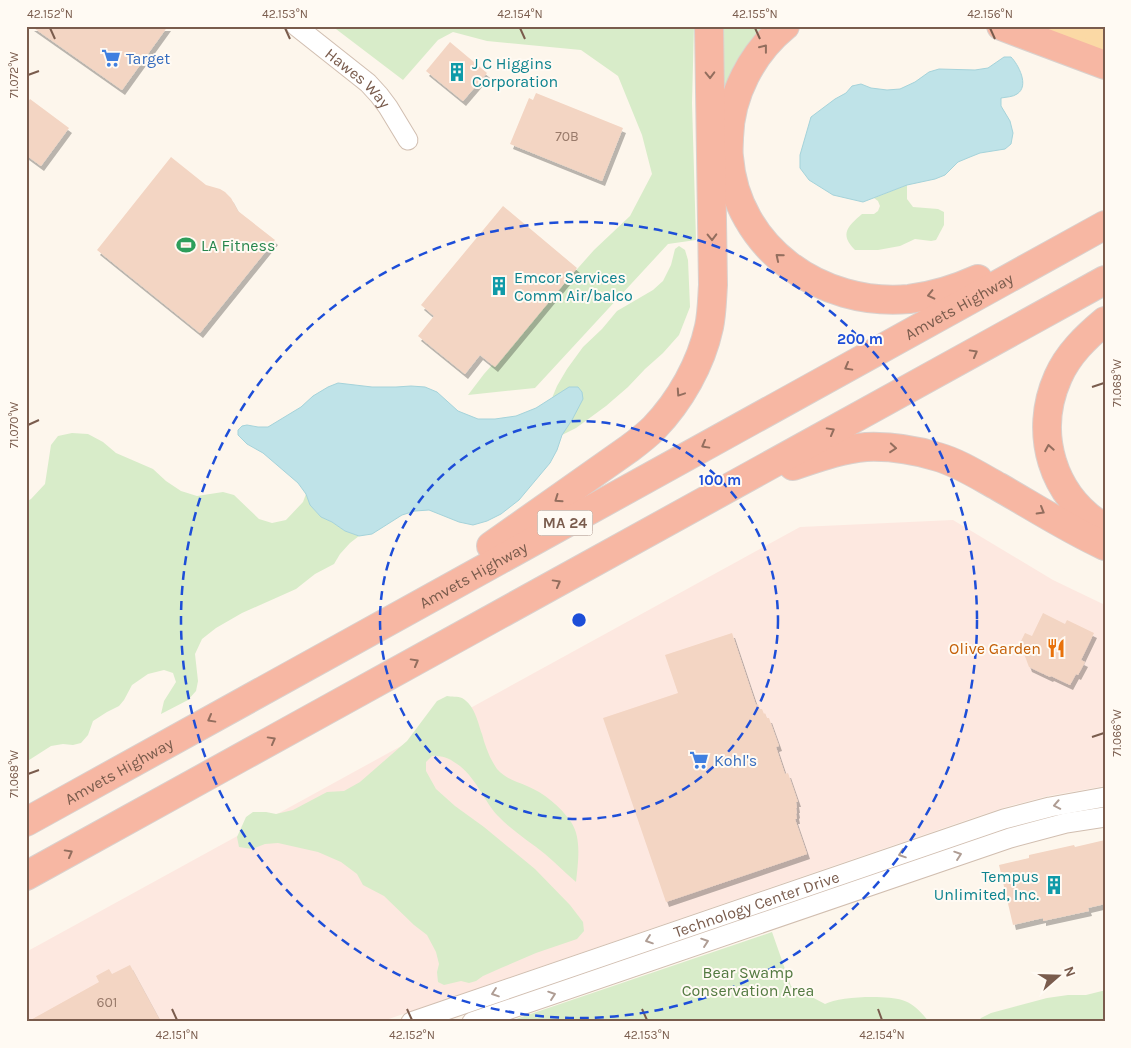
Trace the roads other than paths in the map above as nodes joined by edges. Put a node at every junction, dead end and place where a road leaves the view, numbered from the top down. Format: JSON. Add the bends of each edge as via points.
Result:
{"nodes":[{"id":1,"x":296,"y":26,"type":"edge"},
{"id":2,"x":709,"y":26,"type":"edge"},
{"id":3,"x":785,"y":26,"type":"edge"},
{"id":4,"x":1001,"y":26,"type":"edge"},
{"id":5,"x":1048,"y":26,"type":"edge"},
{"id":6,"x":1088,"y":26,"type":"edge"},
{"id":7,"x":1105,"y":35,"type":"edge"},
{"id":8,"x":1105,"y":56,"type":"edge"},
{"id":9,"x":1105,"y":65,"type":"edge"},
{"id":10,"x":408,"y":140,"type":"dead end"},
{"id":11,"x":1105,"y":224,"type":"edge"},
{"id":12,"x":1105,"y":280,"type":"edge"},
{"id":13,"x":1105,"y":321,"type":"edge"},
{"id":14,"x":1105,"y":528,"type":"edge"},
{"id":15,"x":651,"y":531,"type":"junction"},
{"id":16,"x":1105,"y":546,"type":"edge"},
{"id":17,"x":239,"y":704,"type":"junction"},
{"id":18,"x":1105,"y":797,"type":"edge"},
{"id":19,"x":1105,"y":817,"type":"edge"},
{"id":20,"x":26,"y":822,"type":"edge"},
{"id":21,"x":26,"y":876,"type":"edge"},
{"id":22,"x":411,"y":1022,"type":"edge"},
{"id":23,"x":472,"y":1022,"type":"edge"}],
"edges":[{"from":1,"to":10,"type":"street","name":"Hawes Way","via":[[374,89]]},
{"from":2,"to":17,"type":"highway","one_way":true,"via":[[712,308],[704,346],[669,411],[630,448],[504,537]]},
{"from":11,"to":3,"type":"highway","one_way":true,"via":[[987,276],[927,296],[907,299],[856,296],[812,281],[772,251],[753,228],[736,192],[728,156],[732,109],[742,81],[764,47]]},
{"from":4,"to":9,"type":"highway"},
{"from":5,"to":8,"type":"main road"},
{"from":6,"to":7,"type":"main road"},
{"from":11,"to":17,"type":"highway","name":"Amvets Highway","number":"MA 24","one_way":true},
{"from":15,"to":12,"type":"highway","number":"MA 24","one_way":true},
{"from":14,"to":13,"type":"highway","one_way":true,"via":[[1080,509],[1062,486],[1052,460],[1047,423],[1049,404],[1062,369],[1079,345]]},
{"from":15,"to":16,"type":"highway","one_way":true,"via":[[789,467],[846,450],[875,447],[917,452],[958,465]]},
{"from":21,"to":15,"type":"highway","number":"MA 24","one_way":true},
{"from":17,"to":20,"type":"highway","name":"Amvets Highway","number":"MA 24","one_way":true},
{"from":18,"to":22,"type":"street","name":"Technology Center Drive","one_way":true,"via":[[1050,806],[1004,819]]},
{"from":23,"to":19,"type":"street","name":"Technology Center Drive","one_way":true,"via":[[1010,838],[1066,823]]}]}
